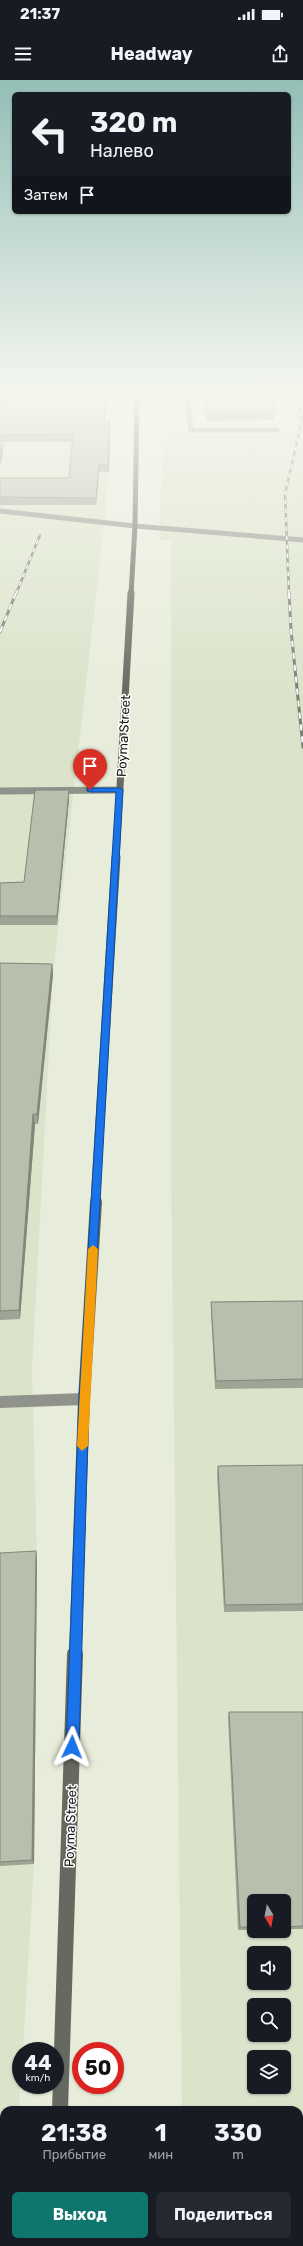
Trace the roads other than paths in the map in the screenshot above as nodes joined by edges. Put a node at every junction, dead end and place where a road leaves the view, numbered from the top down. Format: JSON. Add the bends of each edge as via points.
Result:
{"nodes":[{"id":1,"x":135,"y":493,"type":"edge"},
{"id":2,"x":0,"y":511,"type":"edge"},
{"id":3,"x":135,"y":526,"type":"junction"},
{"id":4,"x":303,"y":540,"type":"edge"},
{"id":5,"x":120,"y":790,"type":"junction"},
{"id":6,"x":0,"y":791,"type":"edge"},
{"id":7,"x":84,"y":1400,"type":"junction"},
{"id":8,"x":0,"y":1402,"type":"edge"},
{"id":9,"x":60,"y":2106,"type":"edge"}],
"edges":[{"from":1,"to":3,"type":"main road","name":"Poyma Street"},
{"from":2,"to":3,"type":"street"},
{"from":3,"to":4,"type":"street"},
{"from":3,"to":5,"type":"main road","name":"Poyma Street"},
{"from":5,"to":6,"type":"street"},
{"from":5,"to":7,"type":"main road","name":"Poyma Street"},
{"from":7,"to":8,"type":"street"},
{"from":7,"to":9,"type":"main road","name":"Poyma Street"}]}
